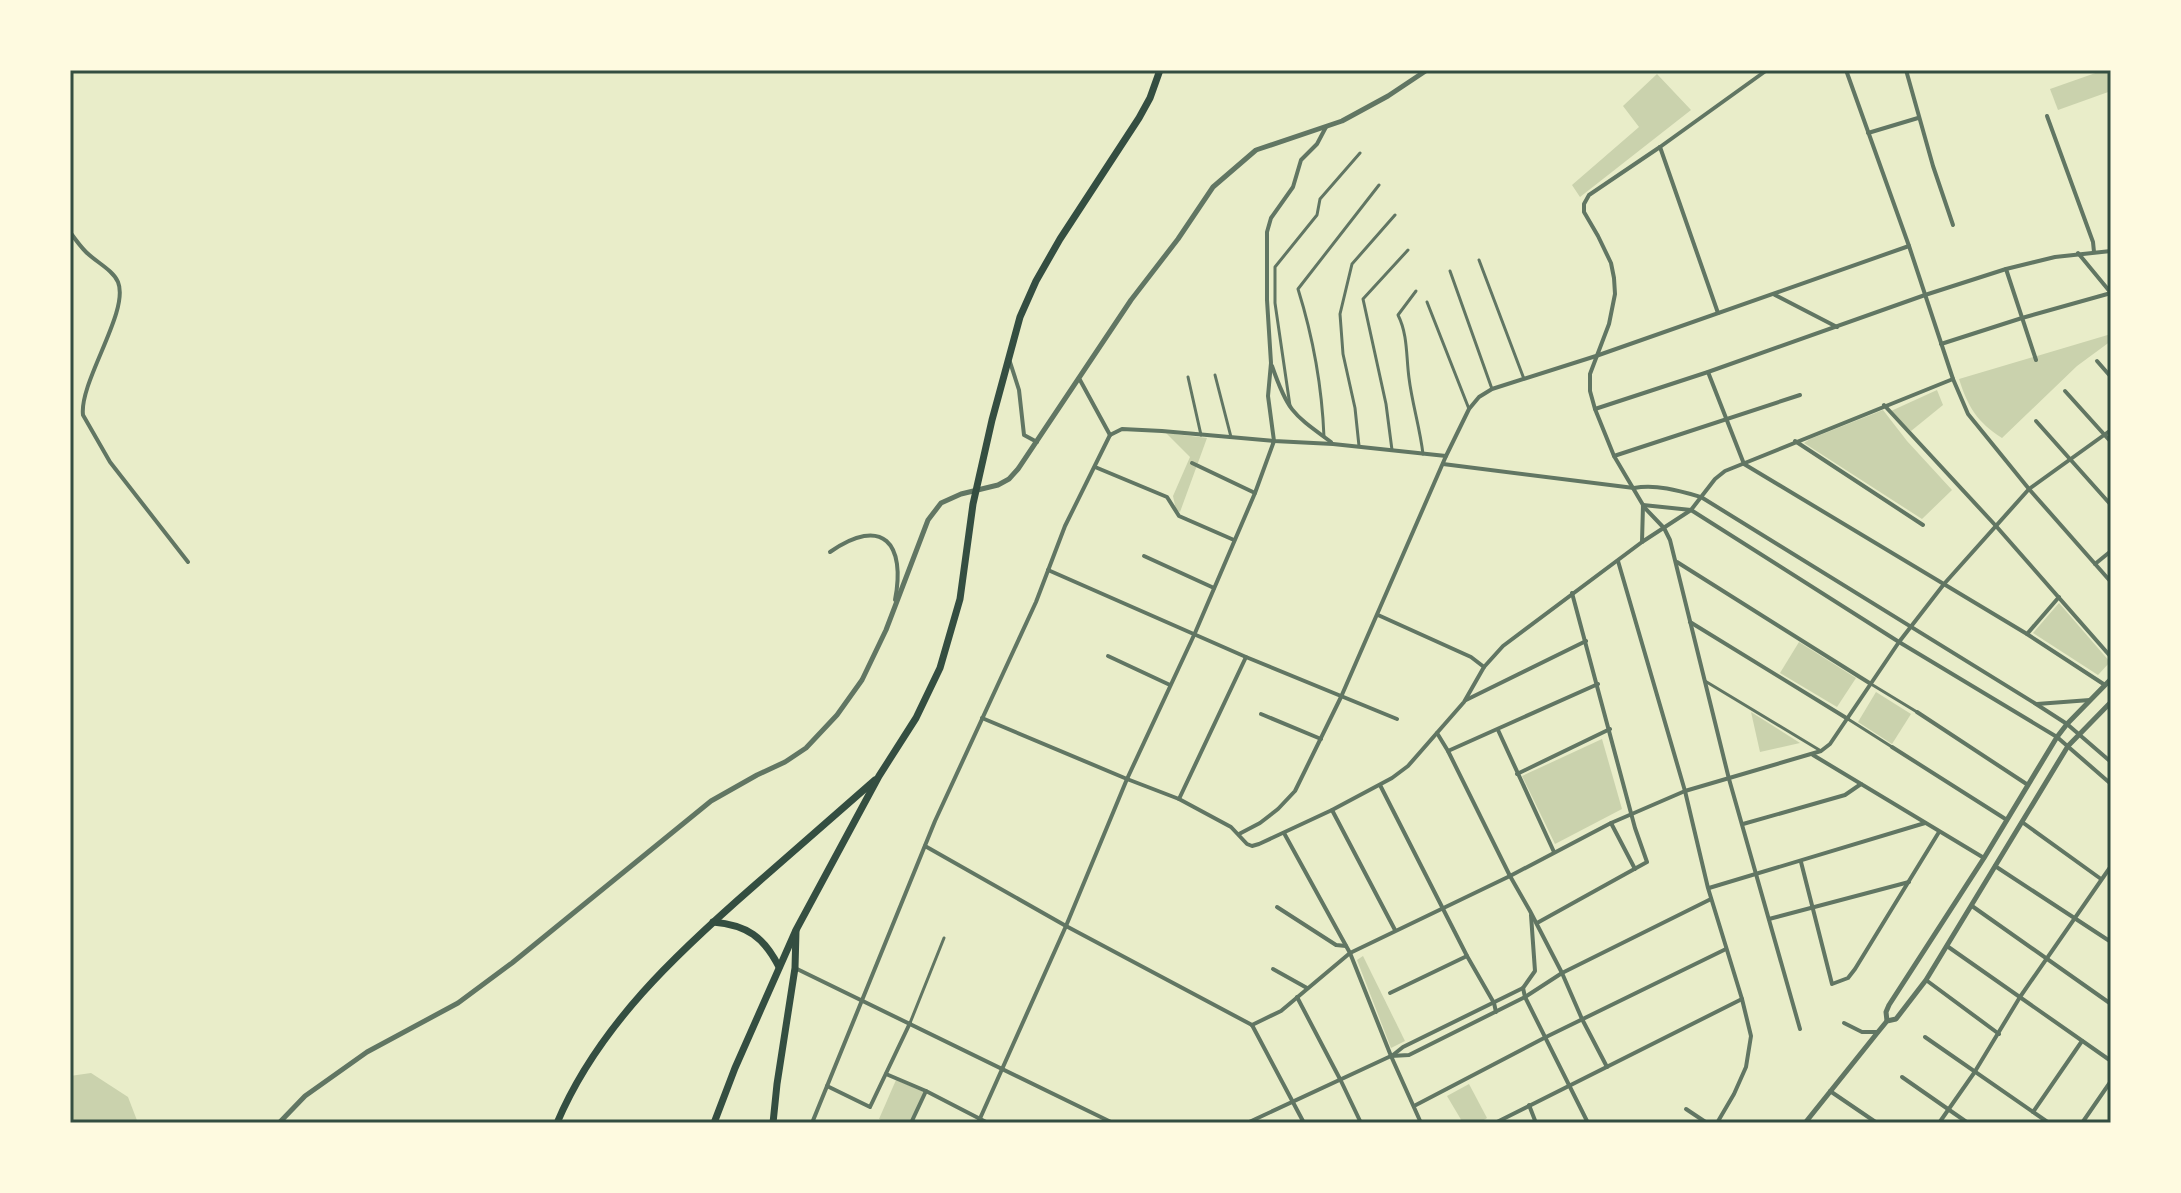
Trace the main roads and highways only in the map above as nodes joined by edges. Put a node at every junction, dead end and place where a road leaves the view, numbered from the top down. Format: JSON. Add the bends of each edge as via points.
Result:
{"nodes":[{"id":1,"x":1160,"y":70,"type":"edge"},
{"id":2,"x":879,"y":776,"type":"junction"},
{"id":3,"x":713,"y":922,"type":"junction"},
{"id":4,"x":796,"y":930,"type":"junction"},
{"id":5,"x":779,"y":967,"type":"junction"},
{"id":6,"x":557,"y":1123,"type":"edge"},
{"id":7,"x":714,"y":1123,"type":"edge"},
{"id":8,"x":773,"y":1123,"type":"edge"}],
"edges":[{"from":1,"to":2,"type":"highway","via":[[1139,118],[1060,239],[1020,317],[973,504],[960,599],[940,668]]},
{"from":2,"to":3,"type":"highway"},
{"from":2,"to":4,"type":"highway"},
{"from":3,"to":5,"type":"highway","via":[[738,926],[760,939]]},
{"from":3,"to":6,"type":"highway","via":[[609,1032]]},
{"from":4,"to":5,"type":"highway"},
{"from":4,"to":8,"type":"highway"},
{"from":5,"to":7,"type":"highway"}]}
